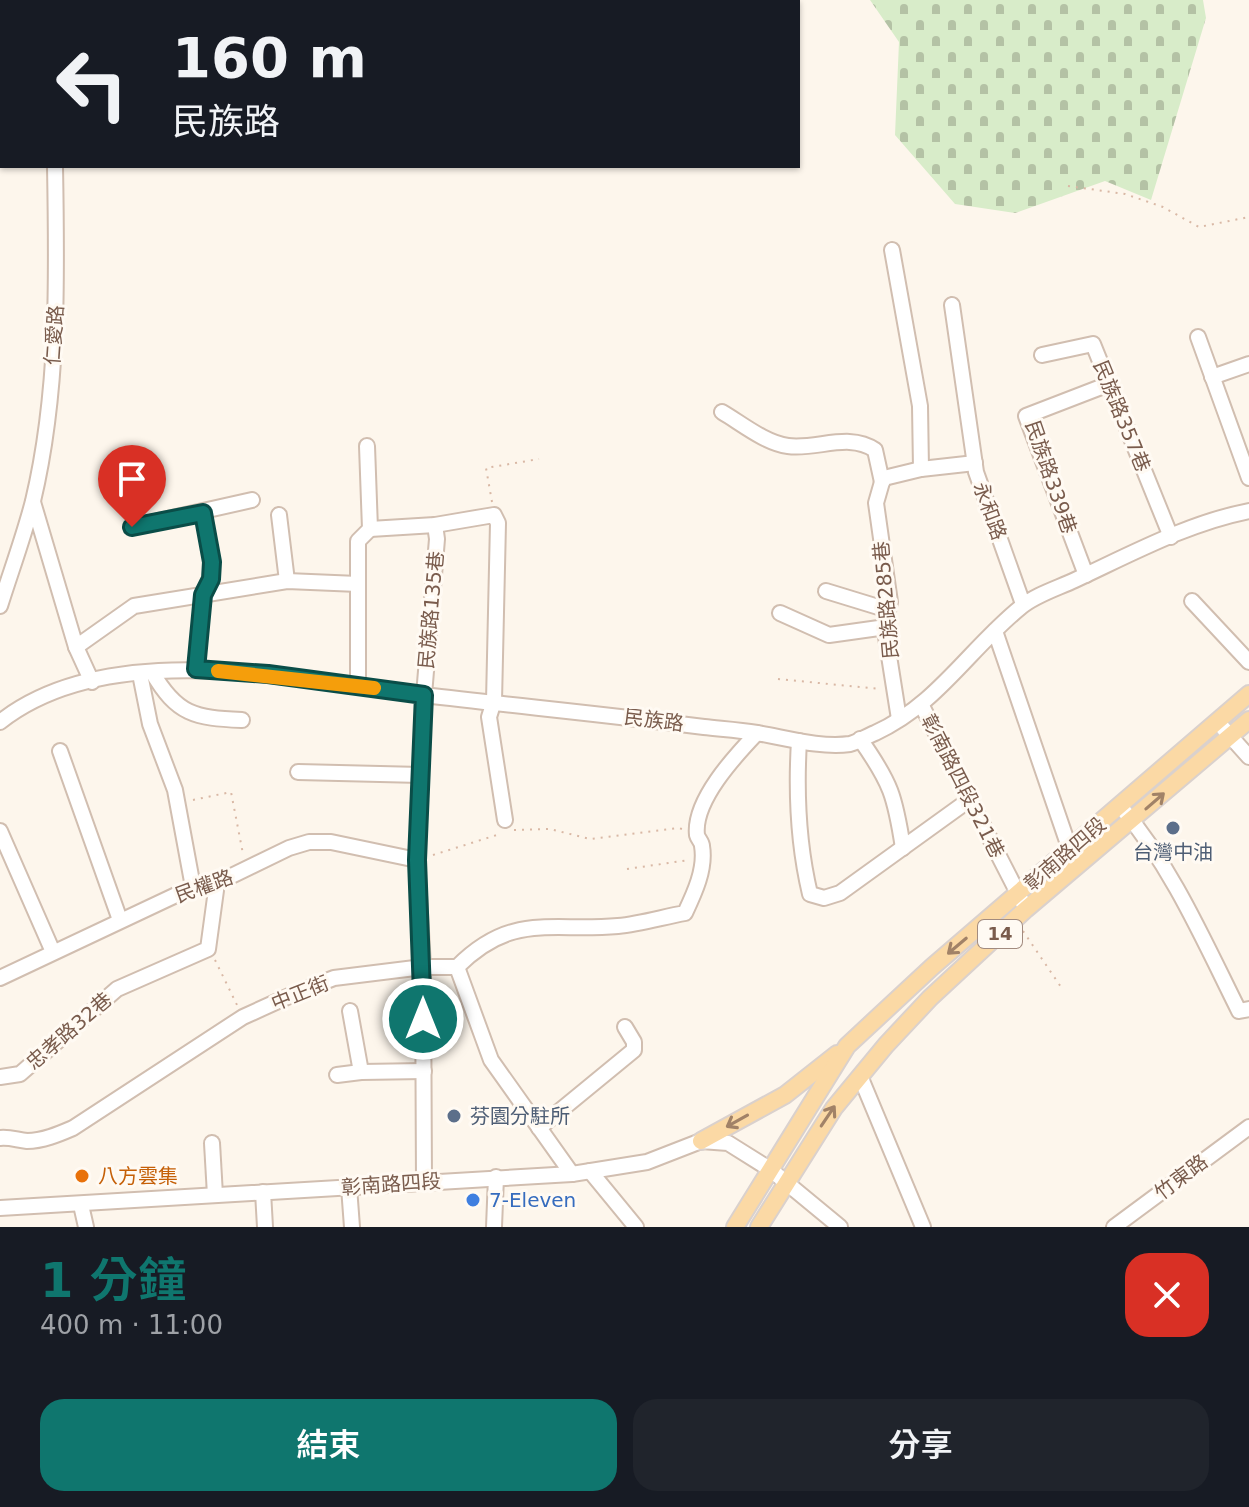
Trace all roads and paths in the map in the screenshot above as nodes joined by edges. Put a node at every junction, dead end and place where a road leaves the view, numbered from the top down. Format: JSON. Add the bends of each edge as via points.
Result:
{"nodes":[{"id":1,"x":55,"y":168,"type":"edge"},
{"id":2,"x":1068,"y":186,"type":"dead end"},
{"id":3,"x":1249,"y":217,"type":"edge"},
{"id":4,"x":892,"y":250,"type":"dead end"},
{"id":5,"x":952,"y":305,"type":"dead end"},
{"id":6,"x":1198,"y":337,"type":"dead end"},
{"id":7,"x":1042,"y":355,"type":"dead end"},
{"id":8,"x":1249,"y":364,"type":"edge"},
{"id":9,"x":1212,"y":377,"type":"junction"},
{"id":10,"x":1109,"y":384,"type":"junction"},
{"id":11,"x":722,"y":412,"type":"dead end"},
{"id":12,"x":367,"y":446,"type":"dead end"},
{"id":13,"x":539,"y":459,"type":"dead end"},
{"id":14,"x":975,"y":463,"type":"junction"},
{"id":15,"x":921,"y":469,"type":"junction"},
{"id":16,"x":1249,"y":478,"type":"edge"},
{"id":17,"x":882,"y":482,"type":"junction"},
{"id":18,"x":252,"y":500,"type":"dead end"},
{"id":19,"x":33,"y":502,"type":"junction"},
{"id":20,"x":1249,"y":511,"type":"edge"},
{"id":21,"x":203,"y":513,"type":"junction"},
{"id":22,"x":279,"y":515,"type":"dead end"},
{"id":23,"x":494,"y":515,"type":"junction"},
{"id":24,"x":435,"y":525,"type":"junction"},
{"id":25,"x":132,"y":527,"type":"dead end"},
{"id":26,"x":370,"y":529,"type":"junction"},
{"id":27,"x":1171,"y":537,"type":"junction"},
{"id":28,"x":1086,"y":575,"type":"junction"},
{"id":29,"x":287,"y":581,"type":"junction"},
{"id":30,"x":358,"y":584,"type":"junction"},
{"id":31,"x":826,"y":591,"type":"dead end"},
{"id":32,"x":203,"y":595,"type":"junction"},
{"id":33,"x":1192,"y":601,"type":"dead end"},
{"id":34,"x":1023,"y":604,"type":"junction"},
{"id":35,"x":0,"y":606,"type":"edge"},
{"id":36,"x":888,"y":610,"type":"junction"},
{"id":37,"x":780,"y":613,"type":"dead end"},
{"id":38,"x":886,"y":627,"type":"junction"},
{"id":39,"x":995,"y":631,"type":"junction"},
{"id":40,"x":76,"y":647,"type":"junction"},
{"id":41,"x":1249,"y":662,"type":"edge"},
{"id":42,"x":196,"y":669,"type":"junction"},
{"id":43,"x":146,"y":673,"type":"junction"},
{"id":44,"x":778,"y":679,"type":"dead end"},
{"id":45,"x":92,"y":682,"type":"junction"},
{"id":46,"x":358,"y":685,"type":"junction"},
{"id":47,"x":895,"y":691,"type":"junction"},
{"id":48,"x":1249,"y":694,"type":"edge"},
{"id":49,"x":424,"y":695,"type":"junction"},
{"id":50,"x":494,"y":701,"type":"junction"},
{"id":51,"x":922,"y":706,"type":"junction"},
{"id":52,"x":899,"y":719,"type":"junction"},
{"id":53,"x":242,"y":720,"type":"dead end"},
{"id":54,"x":1249,"y":720,"type":"edge"},
{"id":55,"x":1218,"y":721,"type":"junction"},
{"id":56,"x":0,"y":722,"type":"edge"},
{"id":57,"x":757,"y":733,"type":"junction"},
{"id":58,"x":1230,"y":737,"type":"junction"},
{"id":59,"x":860,"y":739,"type":"junction"},
{"id":60,"x":799,"y":741,"type":"junction"},
{"id":61,"x":60,"y":751,"type":"dead end"},
{"id":62,"x":1249,"y":757,"type":"edge"},
{"id":63,"x":298,"y":772,"type":"dead end"},
{"id":64,"x":421,"y":775,"type":"junction"},
{"id":65,"x":969,"y":800,"type":"junction"},
{"id":66,"x":178,"y":803,"type":"junction"},
{"id":67,"x":1121,"y":807,"type":"junction"},
{"id":68,"x":1133,"y":820,"type":"junction"},
{"id":69,"x":506,"y":828,"type":"junction"},
{"id":70,"x":0,"y":831,"type":"edge"},
{"id":71,"x":697,"y":834,"type":"junction"},
{"id":72,"x":903,"y":848,"type":"junction"},
{"id":73,"x":1070,"y":850,"type":"junction"},
{"id":74,"x":702,"y":858,"type":"junction"},
{"id":75,"x":417,"y":860,"type":"junction"},
{"id":76,"x":627,"y":869,"type":"dead end"},
{"id":77,"x":246,"y":871,"type":"junction"},
{"id":78,"x":217,"y":883,"type":"junction"},
{"id":79,"x":193,"y":887,"type":"junction"},
{"id":80,"x":1020,"y":908,"type":"junction"},
{"id":81,"x":120,"y":920,"type":"junction"},
{"id":82,"x":208,"y":949,"type":"junction"},
{"id":83,"x":53,"y":952,"type":"junction"},
{"id":84,"x":423,"y":967,"type":"junction"},
{"id":85,"x":457,"y":967,"type":"junction"},
{"id":86,"x":0,"y":978,"type":"edge"},
{"id":87,"x":1061,"y":987,"type":"dead end"},
{"id":88,"x":1249,"y":1009,"type":"edge"},
{"id":89,"x":350,"y":1011,"type":"dead end"},
{"id":90,"x":243,"y":1017,"type":"junction"},
{"id":91,"x":625,"y":1027,"type":"dead end"},
{"id":92,"x":847,"y":1046,"type":"junction"},
{"id":93,"x":424,"y":1071,"type":"junction"},
{"id":94,"x":361,"y":1072,"type":"junction"},
{"id":95,"x":337,"y":1075,"type":"dead end"},
{"id":96,"x":860,"y":1076,"type":"junction"},
{"id":97,"x":0,"y":1077,"type":"edge"},
{"id":98,"x":1249,"y":1127,"type":"edge"},
{"id":99,"x":539,"y":1128,"type":"junction"},
{"id":100,"x":0,"y":1138,"type":"edge"},
{"id":101,"x":701,"y":1141,"type":"junction"},
{"id":102,"x":212,"y":1143,"type":"dead end"},
{"id":103,"x":771,"y":1170,"type":"junction"},
{"id":104,"x":590,"y":1171,"type":"junction"},
{"id":105,"x":572,"y":1174,"type":"junction"},
{"id":106,"x":496,"y":1177,"type":"junction"},
{"id":107,"x":424,"y":1182,"type":"junction"},
{"id":108,"x":786,"y":1182,"type":"junction"},
{"id":109,"x":349,"y":1187,"type":"junction"},
{"id":110,"x":263,"y":1192,"type":"junction"},
{"id":111,"x":215,"y":1195,"type":"junction"},
{"id":112,"x":81,"y":1205,"type":"junction"},
{"id":113,"x":0,"y":1208,"type":"edge"},
{"id":114,"x":86,"y":1227,"type":"edge"},
{"id":115,"x":265,"y":1227,"type":"edge"},
{"id":116,"x":352,"y":1227,"type":"edge"},
{"id":117,"x":494,"y":1227,"type":"edge"},
{"id":118,"x":636,"y":1227,"type":"edge"},
{"id":119,"x":735,"y":1227,"type":"edge"},
{"id":120,"x":759,"y":1227,"type":"edge"},
{"id":121,"x":840,"y":1227,"type":"edge"},
{"id":122,"x":923,"y":1227,"type":"edge"},
{"id":123,"x":1114,"y":1227,"type":"edge"}],
"edges":[{"from":1,"to":19,"type":"street","name":"仁愛路","via":[[57,291],[46,429]]},
{"from":2,"to":3,"type":"path","via":[[1125,194],[1199,227]]},
{"from":4,"to":15,"type":"street","via":[[920,406]]},
{"from":5,"to":14,"type":"street"},
{"from":6,"to":9,"type":"street"},
{"from":7,"to":10,"type":"street","name":"民族路357巷","via":[[1093,344]]},
{"from":8,"to":9,"type":"street"},
{"from":9,"to":16,"type":"street"},
{"from":10,"to":27,"type":"street","name":"民族路357巷"},
{"from":10,"to":28,"type":"street","name":"民族路339巷","via":[[1026,416]]},
{"from":11,"to":17,"type":"street","via":[[788,446],[867,445],[875,450]]},
{"from":12,"to":26,"type":"street"},
{"from":13,"to":23,"type":"path","via":[[486,468]]},
{"from":14,"to":15,"type":"street","name":"永和路"},
{"from":14,"to":34,"type":"street","name":"永和路"},
{"from":15,"to":17,"type":"street","name":"永和路"},
{"from":17,"to":36,"type":"street","name":"民族路285巷","via":[[876,503]]},
{"from":18,"to":21,"type":"street"},
{"from":19,"to":35,"type":"street","name":"仁愛路"},
{"from":19,"to":40,"type":"street"},
{"from":20,"to":27,"type":"street","name":"民族路"},
{"from":21,"to":25,"type":"street"},
{"from":21,"to":32,"type":"street","via":[[212,562]]},
{"from":22,"to":29,"type":"street"},
{"from":23,"to":24,"type":"street"},
{"from":23,"to":50,"type":"street"},
{"from":24,"to":26,"type":"street"},
{"from":24,"to":49,"type":"street","name":"民族路135巷"},
{"from":26,"to":30,"type":"street","via":[[358,541]]},
{"from":27,"to":28,"type":"street","name":"民族路"},
{"from":28,"to":34,"type":"street","name":"民族路"},
{"from":29,"to":30,"type":"street"},
{"from":29,"to":32,"type":"street"},
{"from":30,"to":46,"type":"street"},
{"from":31,"to":36,"type":"street"},
{"from":32,"to":40,"type":"street","via":[[134,606]]},
{"from":32,"to":42,"type":"street"},
{"from":33,"to":41,"type":"street"},
{"from":34,"to":39,"type":"street","name":"民族路"},
{"from":36,"to":38,"type":"street","name":"民族路285巷"},
{"from":37,"to":38,"type":"street","via":[[829,635]]},
{"from":38,"to":47,"type":"street","name":"民族路285巷"},
{"from":39,"to":51,"type":"street","name":"民族路"},
{"from":39,"to":73,"type":"street"},
{"from":40,"to":45,"type":"street"},
{"from":42,"to":43,"type":"street","name":"民族路"},
{"from":42,"to":46,"type":"street","name":"民族路"},
{"from":43,"to":45,"type":"street","name":"民族路"},
{"from":43,"to":53,"type":"street","via":[[193,716]]},
{"from":43,"to":66,"type":"street","via":[[150,724]]},
{"from":44,"to":47,"type":"path"},
{"from":45,"to":56,"type":"street","name":"民族路","via":[[37,698]]},
{"from":46,"to":49,"type":"street","name":"民族路"},
{"from":47,"to":52,"type":"street","name":"民族路285巷"},
{"from":48,"to":55,"type":"main road","name":"彰南路四段","number":"14"},
{"from":49,"to":50,"type":"street","name":"民族路"},
{"from":49,"to":64,"type":"street","name":"民族路135巷"},
{"from":50,"to":57,"type":"street","name":"民族路"},
{"from":50,"to":69,"type":"street","via":[[489,717]]},
{"from":51,"to":52,"type":"street","name":"民族路"},
{"from":51,"to":65,"type":"street","name":"彰南路四段321巷"},
{"from":52,"to":59,"type":"street","name":"民族路"},
{"from":54,"to":58,"type":"main road","name":"彰南路四段","number":"14"},
{"from":55,"to":58,"type":"street"},
{"from":55,"to":67,"type":"main road","name":"彰南路四段","number":"14"},
{"from":57,"to":60,"type":"street","name":"民族路"},
{"from":57,"to":71,"type":"street","via":[[715,782]]},
{"from":58,"to":62,"type":"street"},
{"from":68,"to":58,"type":"main road","name":"彰南路四段","number":"14","one_way":true},
{"from":59,"to":60,"type":"street","name":"民族路","via":[[851,744]]},
{"from":59,"to":72,"type":"street","via":[[886,775]]},
{"from":60,"to":72,"type":"street","via":[[796,785],[810,894],[824,898],[840,893]]},
{"from":61,"to":81,"type":"street"},
{"from":63,"to":64,"type":"street"},
{"from":64,"to":75,"type":"street","name":"民族路135巷"},
{"from":65,"to":72,"type":"street"},
{"from":65,"to":80,"type":"street","name":"彰南路四段321巷"},
{"from":66,"to":77,"type":"path","via":[[231,792]]},
{"from":66,"to":79,"type":"street"},
{"from":67,"to":68,"type":"street"},
{"from":67,"to":73,"type":"main road","name":"彰南路四段","number":"14"},
{"from":68,"to":80,"type":"main road","name":"彰南路四段","number":"14"},
{"from":68,"to":88,"type":"street","via":[[1188,908],[1239,1011]]},
{"from":69,"to":71,"type":"path","via":[[550,829],[590,839],[679,828]]},
{"from":69,"to":75,"type":"path"},
{"from":70,"to":83,"type":"street"},
{"from":71,"to":74,"type":"street"},
{"from":73,"to":80,"type":"main road","name":"彰南路四段","number":"14"},
{"from":74,"to":76,"type":"path"},
{"from":74,"to":85,"type":"street","via":[[685,913],[618,926],[547,925],[497,936]]},
{"from":75,"to":77,"type":"street","name":"民權路","via":[[309,842]]},
{"from":75,"to":84,"type":"street","name":"民族路135巷"},
{"from":77,"to":78,"type":"street","name":"民權路"},
{"from":78,"to":79,"type":"street","name":"民權路"},
{"from":78,"to":82,"type":"street"},
{"from":79,"to":81,"type":"street","name":"民權路"},
{"from":80,"to":87,"type":"path"},
{"from":80,"to":92,"type":"main road","name":"彰南路四段","number":"14","one_way":true,"via":[[932,967]]},
{"from":80,"to":96,"type":"main road","name":"彰南路四段","number":"14"},
{"from":81,"to":83,"type":"street","name":"民權路"},
{"from":82,"to":90,"type":"path"},
{"from":82,"to":97,"type":"street","name":"忠孝路32巷","via":[[117,989],[20,1074]]},
{"from":83,"to":86,"type":"street","name":"民權路"},
{"from":84,"to":85,"type":"street","name":"中正街"},
{"from":84,"to":90,"type":"street","name":"中正街","via":[[334,978]]},
{"from":84,"to":93,"type":"street","name":"民族路135巷"},
{"from":85,"to":99,"type":"street","via":[[491,1060]]},
{"from":89,"to":94,"type":"street"},
{"from":90,"to":100,"type":"street","name":"中正街","via":[[73,1128],[25,1141]]},
{"from":91,"to":99,"type":"street","via":[[634,1050]]},
{"from":92,"to":101,"type":"main road","one_way":true,"via":[[785,1095]]},
{"from":92,"to":103,"type":"main road","name":"彰南路四段","number":"14"},
{"from":93,"to":94,"type":"street"},
{"from":93,"to":107,"type":"street","name":"民族路135巷"},
{"from":94,"to":95,"type":"street"},
{"from":108,"to":96,"type":"main road","name":"彰南路四段","number":"14","one_way":true},
{"from":96,"to":122,"type":"street"},
{"from":98,"to":123,"type":"street","name":"竹東路"},
{"from":99,"to":105,"type":"street"},
{"from":101,"to":103,"type":"street","via":[[728,1143]]},
{"from":101,"to":104,"type":"street","name":"彰南路四段","via":[[647,1162]]},
{"from":102,"to":111,"type":"street"},
{"from":103,"to":108,"type":"street"},
{"from":103,"to":119,"type":"main road","number":"14"},
{"from":104,"to":105,"type":"street","name":"彰南路四段"},
{"from":104,"to":118,"type":"street"},
{"from":105,"to":106,"type":"street","name":"彰南路四段"},
{"from":106,"to":107,"type":"street","name":"彰南路四段"},
{"from":106,"to":117,"type":"street"},
{"from":107,"to":109,"type":"street","name":"彰南路四段"},
{"from":108,"to":120,"type":"main road","number":"14"},
{"from":108,"to":121,"type":"street"},
{"from":109,"to":110,"type":"street","name":"彰南路四段"},
{"from":109,"to":116,"type":"street"},
{"from":110,"to":111,"type":"street","name":"彰南路四段"},
{"from":110,"to":115,"type":"street"},
{"from":111,"to":112,"type":"street","name":"彰南路四段"},
{"from":112,"to":113,"type":"street","name":"彰南路四段"},
{"from":112,"to":114,"type":"street"}]}
